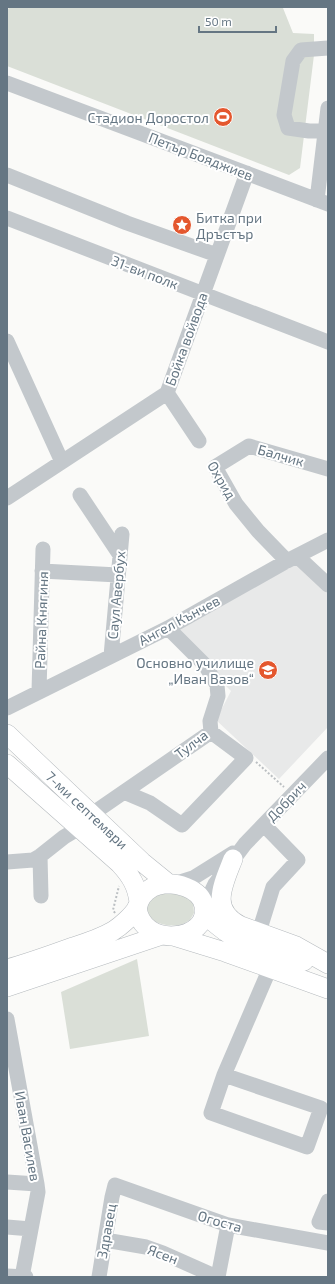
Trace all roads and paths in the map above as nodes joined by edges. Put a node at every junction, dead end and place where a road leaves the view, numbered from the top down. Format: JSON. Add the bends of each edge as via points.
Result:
{"nodes":[{"id":1,"x":328,"y":48,"type":"edge"},
{"id":2,"x":7,"y":83,"type":"edge"},
{"id":3,"x":328,"y":108,"type":"edge"},
{"id":4,"x":325,"y":131,"type":"junction"},
{"id":5,"x":247,"y":173,"type":"junction"},
{"id":6,"x":7,"y":175,"type":"edge"},
{"id":7,"x":323,"y":202,"type":"edge"},
{"id":8,"x":7,"y":218,"type":"edge"},
{"id":9,"x":217,"y":255,"type":"junction"},
{"id":10,"x":202,"y":294,"type":"junction"},
{"id":11,"x":7,"y":341,"type":"edge"},
{"id":12,"x":328,"y":342,"type":"edge"},
{"id":13,"x":167,"y":393,"type":"junction"},
{"id":14,"x":199,"y":441,"type":"dead end"},
{"id":15,"x":62,"y":462,"type":"junction"},
{"id":16,"x":215,"y":467,"type":"joint"},
{"id":17,"x":328,"y":469,"type":"edge"},
{"id":18,"x":80,"y":495,"type":"dead end"},
{"id":19,"x":7,"y":498,"type":"edge"},
{"id":20,"x":122,"y":534,"type":"dead end"},
{"id":21,"x":328,"y":540,"type":"edge"},
{"id":22,"x":43,"y":549,"type":"dead end"},
{"id":23,"x":120,"y":555,"type":"junction"},
{"id":24,"x":292,"y":558,"type":"junction"},
{"id":25,"x":42,"y":571,"type":"junction"},
{"id":26,"x":118,"y":575,"type":"junction"},
{"id":27,"x":328,"y":585,"type":"edge"},
{"id":28,"x":168,"y":628,"type":"junction"},
{"id":29,"x":111,"y":656,"type":"junction"},
{"id":30,"x":39,"y":692,"type":"junction"},
{"id":31,"x":7,"y":708,"type":"edge"},
{"id":32,"x":211,"y":732,"type":"junction"},
{"id":33,"x":7,"y":734,"type":"edge"},
{"id":34,"x":246,"y":758,"type":"junction"},
{"id":35,"x":328,"y":758,"type":"edge"},
{"id":36,"x":7,"y":764,"type":"edge"},
{"id":37,"x":124,"y":792,"type":"junction"},
{"id":38,"x":292,"y":795,"type":"junction"},
{"id":39,"x":92,"y":814,"type":"junction"},
{"id":40,"x":264,"y":824,"type":"junction"},
{"id":41,"x":79,"y":828,"type":"junction"},
{"id":42,"x":245,"y":844,"type":"junction"},
{"id":43,"x":40,"y":856,"type":"junction"},
{"id":44,"x":233,"y":859,"type":"junction"},
{"id":45,"x":7,"y":862,"type":"edge"},
{"id":46,"x":129,"y":874,"type":"junction"},
{"id":47,"x":172,"y":884,"type":"junction"},
{"id":48,"x":41,"y":896,"type":"dead end"},
{"id":49,"x":138,"y":904,"type":"junction"},
{"id":50,"x":204,"y":909,"type":"junction"},
{"id":51,"x":122,"y":924,"type":"junction"},
{"id":52,"x":259,"y":932,"type":"junction"},
{"id":53,"x":168,"y":936,"type":"junction"},
{"id":54,"x":43,"y":958,"type":"junction"},
{"id":55,"x":328,"y":964,"type":"edge"},
{"id":56,"x":270,"y":968,"type":"junction"},
{"id":57,"x":328,"y":968,"type":"edge"},
{"id":58,"x":7,"y":969,"type":"edge"},
{"id":59,"x":7,"y":981,"type":"edge"},
{"id":60,"x":7,"y":987,"type":"edge"},
{"id":61,"x":328,"y":989,"type":"edge"},
{"id":62,"x":7,"y":1019,"type":"edge"},
{"id":63,"x":10,"y":1055,"type":"edge"},
{"id":64,"x":224,"y":1075,"type":"junction"},
{"id":65,"x":7,"y":1182,"type":"edge"},
{"id":66,"x":37,"y":1184,"type":"junction"},
{"id":67,"x":115,"y":1185,"type":"joint"},
{"id":68,"x":328,"y":1201,"type":"edge"},
{"id":69,"x":328,"y":1224,"type":"edge"},
{"id":70,"x":228,"y":1225,"type":"junction"},
{"id":71,"x":7,"y":1227,"type":"edge"},
{"id":72,"x":31,"y":1230,"type":"junction"},
{"id":73,"x":105,"y":1240,"type":"junction"},
{"id":74,"x":328,"y":1243,"type":"edge"},
{"id":75,"x":7,"y":1276,"type":"edge"},
{"id":76,"x":22,"y":1277,"type":"edge"},
{"id":77,"x":26,"y":1277,"type":"edge"},
{"id":78,"x":99,"y":1277,"type":"edge"},
{"id":79,"x":218,"y":1277,"type":"edge"}],
"edges":[{"from":1,"to":4,"type":"street","via":[[301,50],[297,56],[284,115],[288,128]]},
{"from":2,"to":5,"type":"street","name":"Петър Бояджиев"},
{"from":3,"to":4,"type":"street"},
{"from":4,"to":7,"type":"street"},
{"from":5,"to":7,"type":"street","name":"Петър Бояджиев"},
{"from":5,"to":9,"type":"street","name":"Бойка войвода"},
{"from":6,"to":9,"type":"street","via":[[127,223]]},
{"from":8,"to":10,"type":"street","name":"31-ви полк"},
{"from":9,"to":10,"type":"street","name":"Бойка войвода"},
{"from":10,"to":12,"type":"street","name":"31-ви полк"},
{"from":10,"to":13,"type":"street","name":"Бойка войвода"},
{"from":11,"to":15,"type":"street"},
{"from":13,"to":14,"type":"street"},
{"from":13,"to":15,"type":"street","name":"Бойка войвода"},
{"from":15,"to":19,"type":"street","name":"Бойка войвода"},
{"from":16,"to":17,"type":"street","name":"Балчик","via":[[249,446]]},
{"from":16,"to":24,"type":"street","name":"Охрид","via":[[236,504],[258,531]]},
{"from":18,"to":23,"type":"street"},
{"from":20,"to":23,"type":"street","name":"Саул Авербух"},
{"from":21,"to":24,"type":"street","name":"Ангел Кънчев"},
{"from":22,"to":25,"type":"street","name":"Райна Княгиня"},
{"from":23,"to":26,"type":"street","name":"Саул Авербух"},
{"from":24,"to":27,"type":"street","name":"Охрид"},
{"from":24,"to":28,"type":"street","name":"Ангел Кънчев"},
{"from":25,"to":26,"type":"street"},
{"from":25,"to":30,"type":"street","name":"Райна Княгиня"},
{"from":26,"to":29,"type":"street","name":"Саул Авербух"},
{"from":28,"to":29,"type":"street","name":"Ангел Кънчев"},
{"from":28,"to":32,"type":"street","name":"Тулча","via":[[205,664],[217,685],[218,696],[210,721]]},
{"from":29,"to":30,"type":"street","name":"Ангел Кънчев"},
{"from":30,"to":31,"type":"street","name":"Ангел Кънчев"},
{"from":32,"to":34,"type":"street"},
{"from":32,"to":37,"type":"street","name":"Тулча"},
{"from":33,"to":39,"type":"main road","name":"7-ми септември"},
{"from":34,"to":37,"type":"street","via":[[182,825],[150,803]]},
{"from":34,"to":38,"type":"path","via":[[255,760]]},
{"from":35,"to":38,"type":"street","name":"Добрич"},
{"from":36,"to":41,"type":"main road","name":"7-ми септември"},
{"from":37,"to":39,"type":"street","name":"Тулча"},
{"from":38,"to":40,"type":"street","name":"Добрич"},
{"from":39,"to":47,"type":"main road","name":"7-ми септември","via":[[154,873]]},
{"from":40,"to":42,"type":"street","name":"Добрич"},
{"from":40,"to":52,"type":"street","via":[[298,860],[273,887]]},
{"from":41,"to":43,"type":"street"},
{"from":41,"to":46,"type":"main road","name":"7-ми септември"},
{"from":42,"to":44,"type":"street","name":"Добрич"},
{"from":42,"to":47,"type":"street","name":"Добрич","via":[[194,878]]},
{"from":43,"to":45,"type":"street","via":[[33,860]]},
{"from":43,"to":48,"type":"street"},
{"from":44,"to":50,"type":"street","name":"Добрич","via":[[215,884]]},
{"from":44,"to":52,"type":"main road","via":[[220,895],[221,903],[228,917],[234,922]]},
{"from":46,"to":49,"type":"main road","name":"7-ми септември","via":[[136,887]]},
{"from":46,"to":51,"type":"path","via":[[119,886],[113,910]]},
{"from":47,"to":49,"type":"main road","via":[[161,884],[149,890]]},
{"from":47,"to":50,"type":"main road","via":[[196,893]]},
{"from":49,"to":51,"type":"main road"},
{"from":49,"to":53,"type":"main road","via":[[140,919],[144,925],[155,933]]},
{"from":50,"to":53,"type":"main road","via":[[199,925],[188,934]]},
{"from":50,"to":57,"type":"main road","via":[[216,924],[249,944]]},
{"from":51,"to":54,"type":"main road","via":[[89,942]]},
{"from":52,"to":55,"type":"main road","via":[[296,946]]},
{"from":53,"to":56,"type":"main road"},
{"from":53,"to":60,"type":"main road"},
{"from":54,"to":58,"type":"main road"},
{"from":54,"to":59,"type":"main road"},
{"from":56,"to":61,"type":"main road"},
{"from":56,"to":64,"type":"street"},
{"from":62,"to":63,"type":"street","name":"Иван Василев"},
{"from":63,"to":66,"type":"street","name":"Иван Василев"},
{"from":64,"to":64,"type":"street","via":[[211,1114],[308,1147],[321,1108]]},
{"from":65,"to":66,"type":"street"},
{"from":66,"to":72,"type":"street","name":"Иван Василев","via":[[38,1192]]},
{"from":67,"to":70,"type":"street","name":"Огоста"},
{"from":67,"to":73,"type":"street","name":"Здравец"},
{"from":68,"to":69,"type":"street","via":[[319,1222]]},
{"from":70,"to":74,"type":"street","name":"Огоста"},
{"from":70,"to":79,"type":"street"},
{"from":71,"to":72,"type":"street"},
{"from":72,"to":76,"type":"street","name":"Иван Василев"},
{"from":73,"to":78,"type":"street","name":"Здравец"},
{"from":73,"to":79,"type":"street","name":"Ясен","via":[[163,1252]]},
{"from":75,"to":76,"type":"street"},
{"from":76,"to":77,"type":"street"}]}
